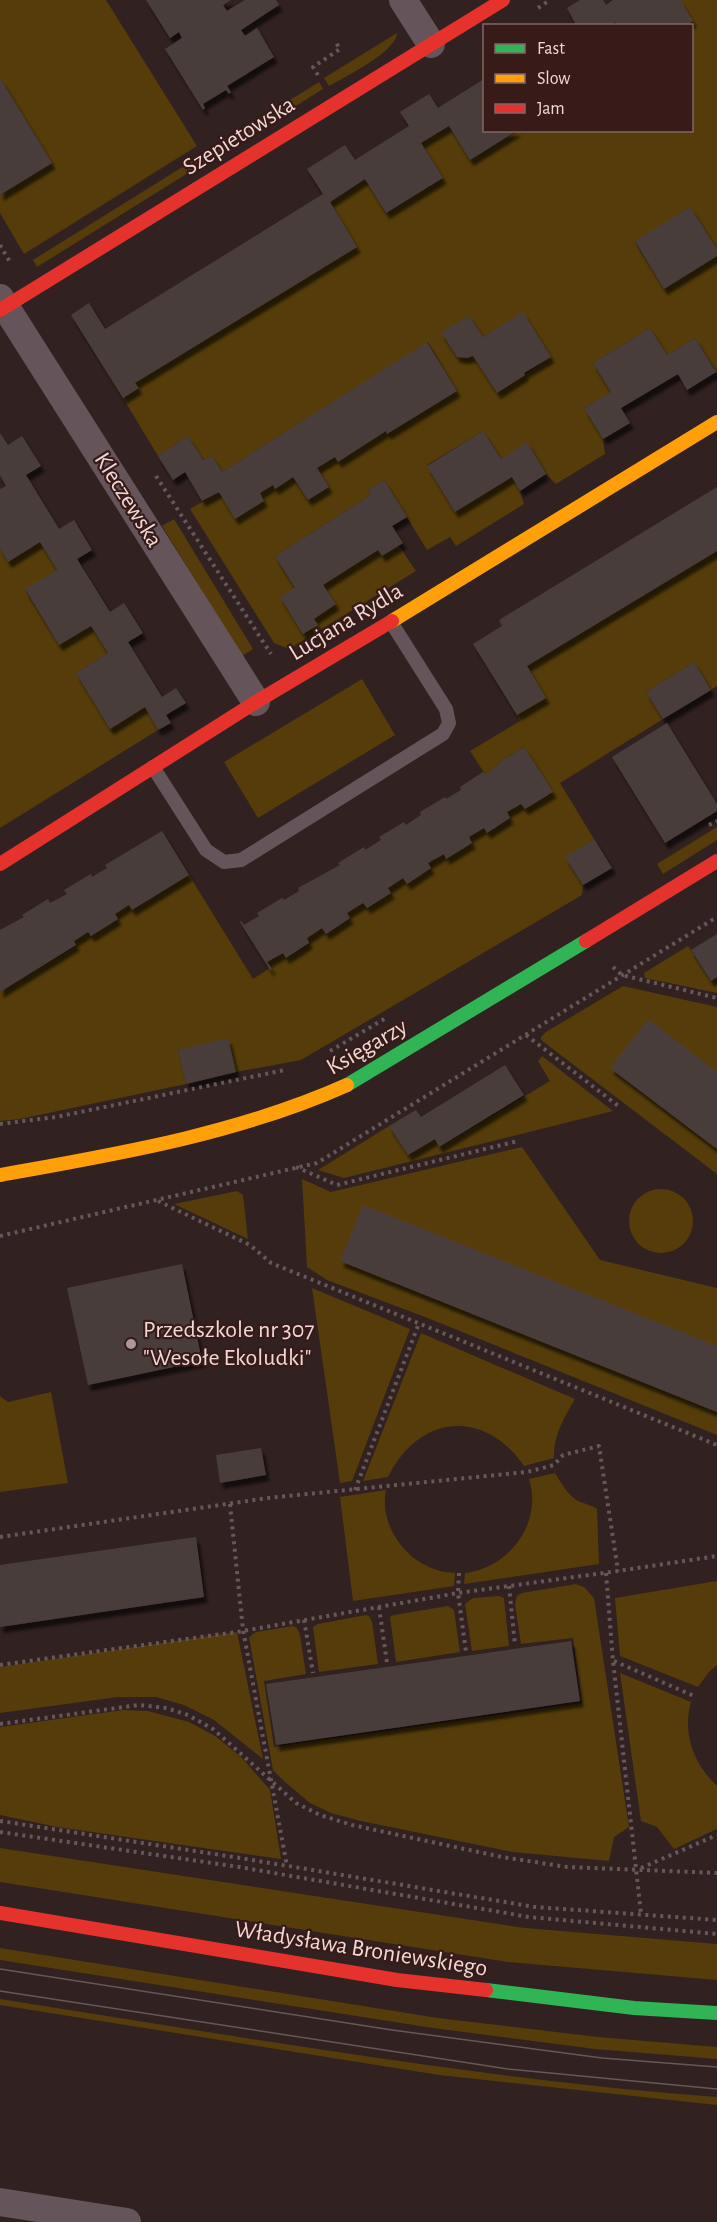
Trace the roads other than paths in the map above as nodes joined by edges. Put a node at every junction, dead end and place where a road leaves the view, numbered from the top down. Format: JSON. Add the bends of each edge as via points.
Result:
{"nodes":[{"id":1,"x":403,"y":0,"type":"edge"},
{"id":2,"x":503,"y":0,"type":"edge"},
{"id":3,"x":431,"y":44,"type":"junction"},
{"id":4,"x":2,"y":305,"type":"edge"},
{"id":5,"x":717,"y":422,"type":"edge"},
{"id":6,"x":391,"y":622,"type":"junction"},
{"id":7,"x":256,"y":702,"type":"junction"},
{"id":8,"x":153,"y":767,"type":"junction"},
{"id":9,"x":717,"y":861,"type":"edge"},
{"id":10,"x":0,"y":864,"type":"edge"},
{"id":11,"x":0,"y":1176,"type":"edge"},
{"id":12,"x":0,"y":1913,"type":"edge"},
{"id":13,"x":717,"y":2013,"type":"edge"},
{"id":14,"x":0,"y":2202,"type":"edge"},
{"id":15,"x":127,"y":2222,"type":"edge"}],
"edges":[{"from":1,"to":3,"type":"street"},
{"from":2,"to":3,"type":"street","name":"Szepietowska"},
{"from":3,"to":4,"type":"street","name":"Szepietowska"},
{"from":4,"to":7,"type":"street","name":"Kleczewska"},
{"from":5,"to":6,"type":"street","name":"Lucjana Rydla"},
{"from":6,"to":7,"type":"street","name":"Lucjana Rydla"},
{"from":6,"to":8,"type":"lane","via":[[447,709],[449,723],[443,734],[241,860],[224,862],[206,850]]},
{"from":7,"to":8,"type":"street","name":"Lucjana Rydla"},
{"from":8,"to":10,"type":"street","name":"Lucjana Rydla"},
{"from":9,"to":11,"type":"street","name":"Księgarzy","via":[[328,1095],[249,1123]]},
{"from":12,"to":13,"type":"street","name":"Władysława Broniewskiego","via":[[397,1980],[634,2008]]},
{"from":14,"to":15,"type":"street"}]}
